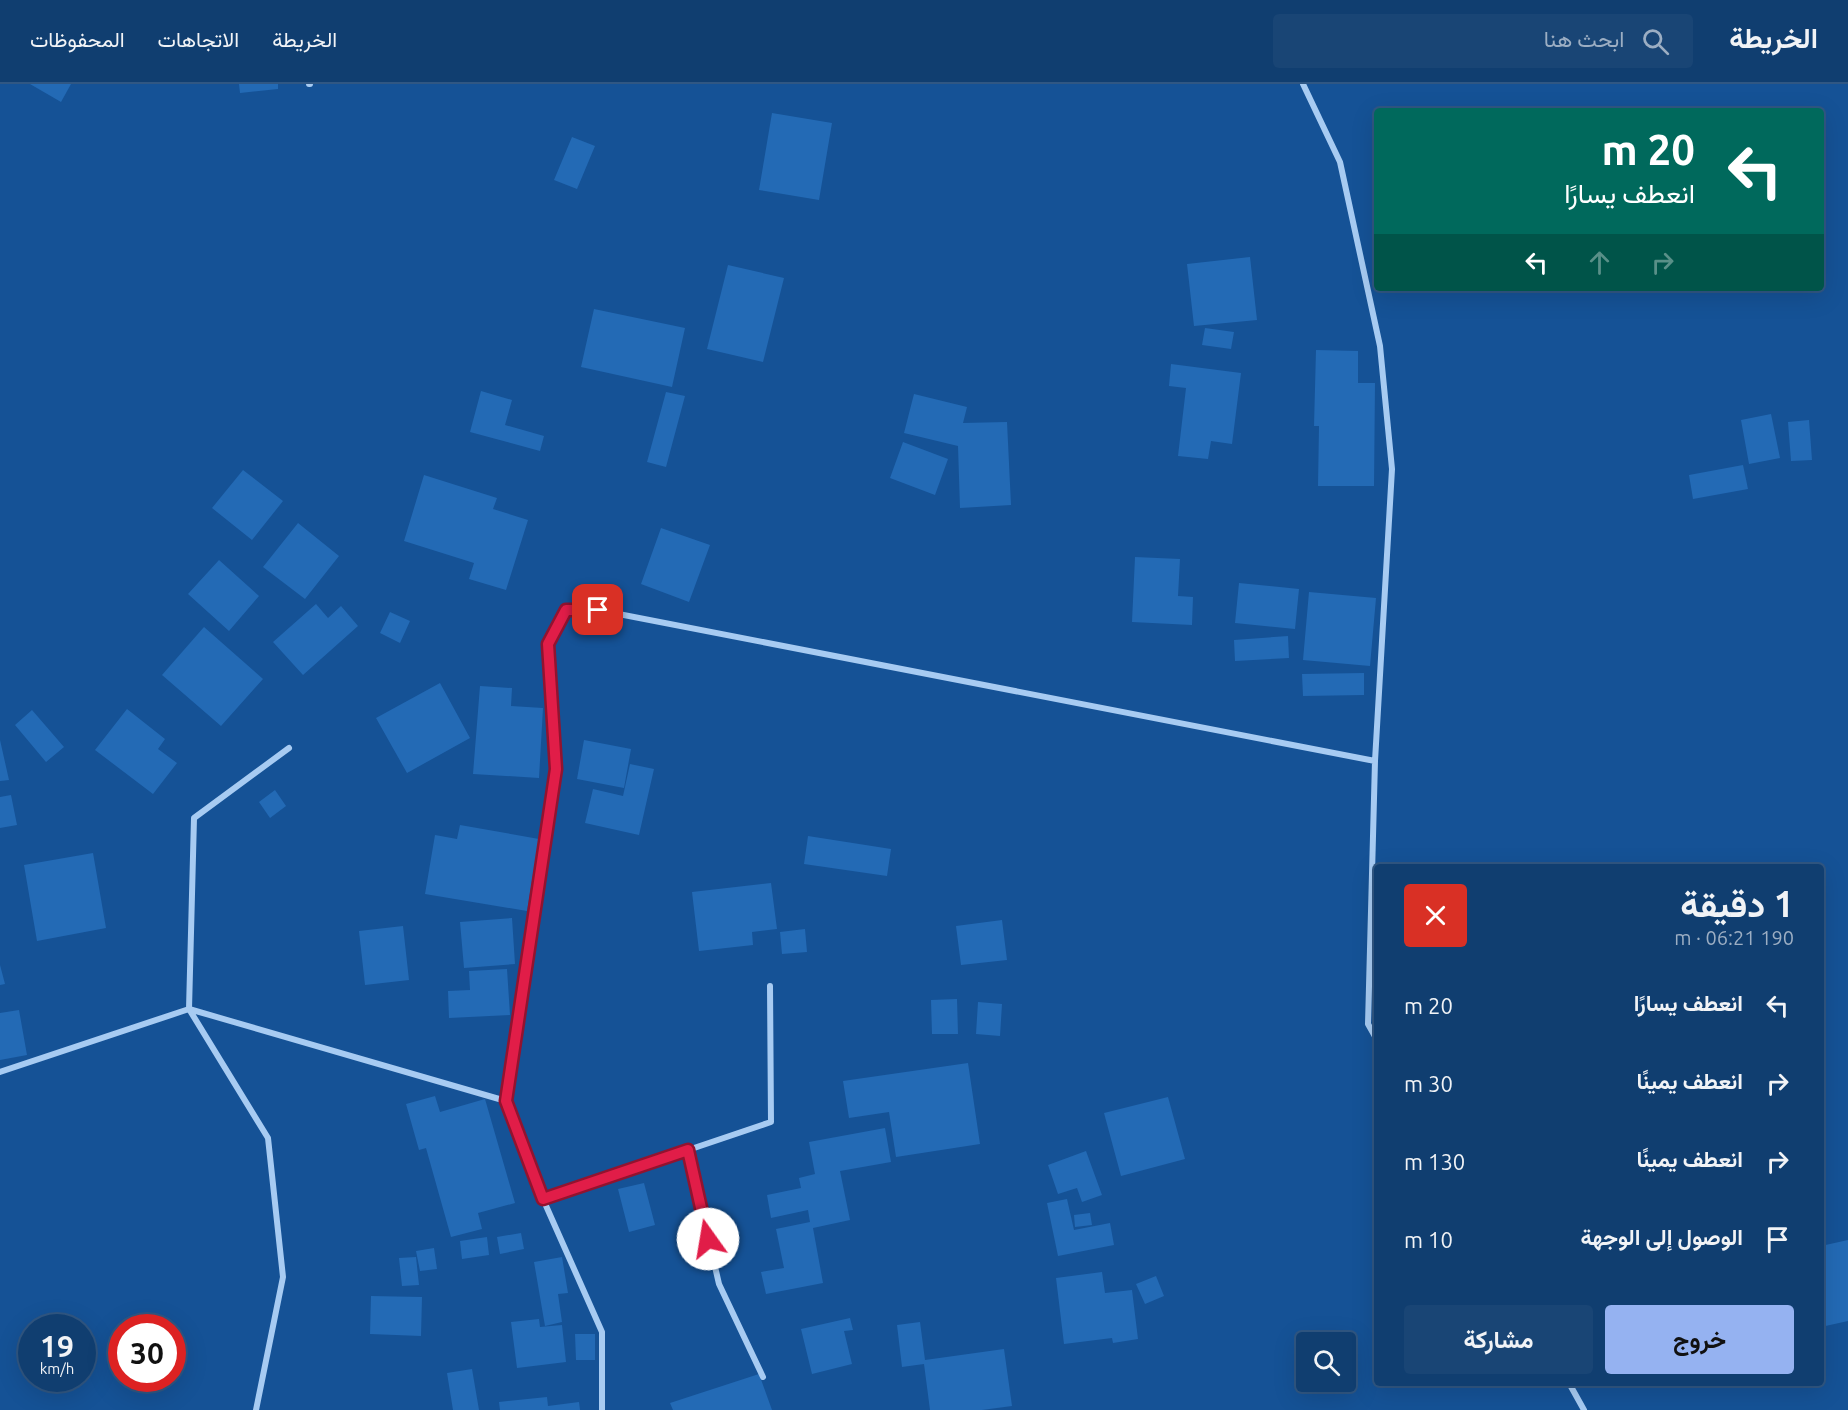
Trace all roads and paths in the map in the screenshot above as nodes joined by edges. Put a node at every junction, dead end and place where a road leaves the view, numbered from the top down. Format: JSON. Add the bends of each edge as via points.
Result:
{"nodes":[{"id":1,"x":1303,"y":84,"type":"edge"},
{"id":2,"x":289,"y":748,"type":"dead end"},
{"id":3,"x":1375,"y":761,"type":"junction"},
{"id":4,"x":770,"y":986,"type":"dead end"},
{"id":5,"x":189,"y":1009,"type":"junction"},
{"id":6,"x":1374,"y":1035,"type":"edge"},
{"id":7,"x":0,"y":1072,"type":"edge"},
{"id":8,"x":506,"y":1101,"type":"junction"},
{"id":9,"x":688,"y":1150,"type":"junction"},
{"id":10,"x":543,"y":1199,"type":"junction"},
{"id":11,"x":763,"y":1377,"type":"dead end"},
{"id":12,"x":1571,"y":1386,"type":"edge"},
{"id":13,"x":256,"y":1410,"type":"edge"},
{"id":14,"x":602,"y":1410,"type":"edge"},
{"id":15,"x":1584,"y":1410,"type":"edge"}],
"edges":[{"from":1,"to":3,"type":"street","via":[[1340,162],[1381,357],[1392,469]]},
{"from":2,"to":5,"type":"street","via":[[194,818]]},
{"from":3,"to":6,"type":"street","via":[[1368,1024]]},
{"from":3,"to":8,"type":"street","via":[[598,610],[566,610],[548,644],[556,769]]},
{"from":4,"to":9,"type":"street","via":[[771,1122]]},
{"from":5,"to":7,"type":"street"},
{"from":5,"to":8,"type":"street"},
{"from":5,"to":13,"type":"street","via":[[268,1138],[284,1277]]},
{"from":8,"to":10,"type":"street"},
{"from":9,"to":10,"type":"street"},
{"from":9,"to":11,"type":"street","via":[[718,1284]]},
{"from":10,"to":14,"type":"street","via":[[602,1332]]},
{"from":12,"to":15,"type":"street"}]}
